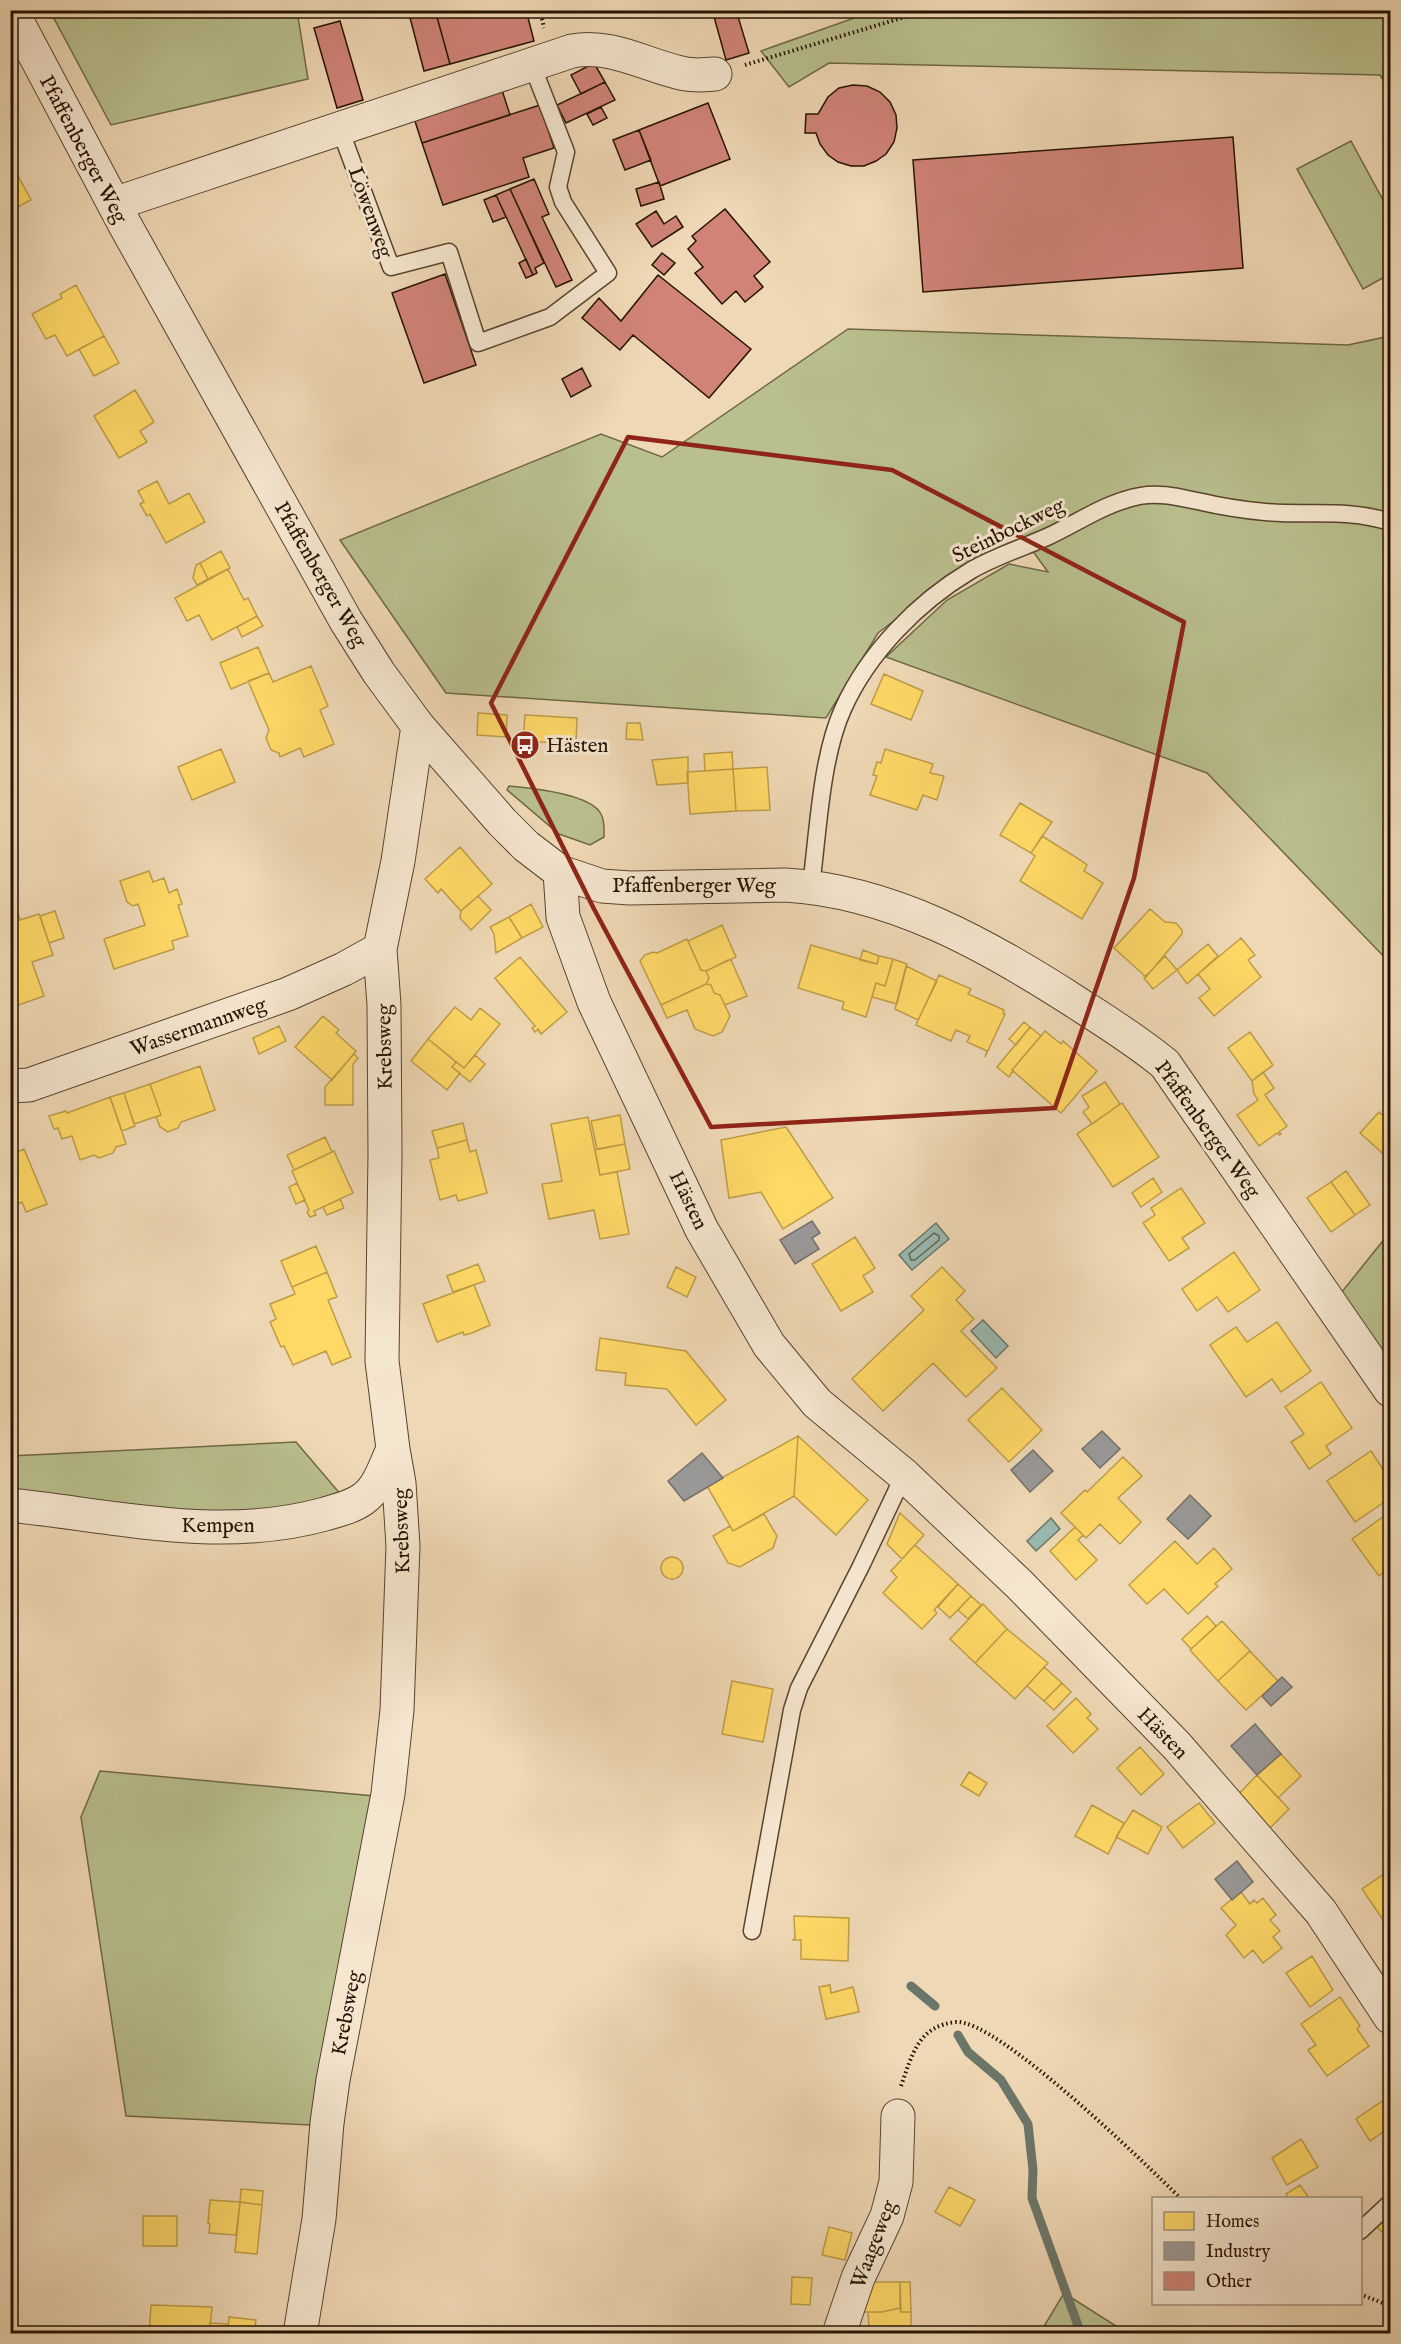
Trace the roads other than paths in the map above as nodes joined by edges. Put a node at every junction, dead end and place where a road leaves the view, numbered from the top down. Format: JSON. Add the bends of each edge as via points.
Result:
{"nodes":[{"id":1,"x":11,"y":10,"type":"edge"},
{"id":2,"x":532,"y":65,"type":"junction"},
{"id":3,"x":715,"y":74,"type":"road end"},
{"id":4,"x":340,"y":129,"type":"junction"},
{"id":5,"x":114,"y":204,"type":"junction"},
{"id":6,"x":1390,"y":522,"type":"edge"},
{"id":7,"x":418,"y":726,"type":"junction"},
{"id":8,"x":561,"y":872,"type":"junction"},
{"id":9,"x":811,"y":886,"type":"junction"},
{"id":10,"x":380,"y":949,"type":"junction"},
{"id":11,"x":10,"y":1086,"type":"edge"},
{"id":12,"x":1390,"y":1390,"type":"edge"},
{"id":13,"x":393,"y":1449,"type":"junction"},
{"id":14,"x":904,"y":1475,"type":"junction"},
{"id":15,"x":10,"y":1505,"type":"edge"},
{"id":16,"x":752,"y":1931,"type":"dead end"},
{"id":17,"x":1390,"y":2017,"type":"edge"},
{"id":18,"x":898,"y":2116,"type":"road end"},
{"id":19,"x":1390,"y":2203,"type":"edge"},
{"id":20,"x":1362,"y":2229,"type":"edge"},
{"id":21,"x":300,"y":2334,"type":"edge"},
{"id":22,"x":839,"y":2334,"type":"edge"}],
"edges":[{"from":1,"to":5,"type":"street","name":"Pfaffenberger Weg"},
{"from":2,"to":3,"type":"street","via":[[588,48],[621,54],[678,73]]},
{"from":2,"to":4,"type":"street"},
{"from":2,"to":4,"type":"lane","name":"Löwenweg","via":[[566,152],[558,186],[563,202],[608,273],[550,317],[478,343],[449,252],[391,267]]},
{"from":4,"to":5,"type":"street"},
{"from":5,"to":7,"type":"street","name":"Pfaffenberger Weg","via":[[346,621]]},
{"from":6,"to":9,"type":"lane","name":"Steinbockweg","via":[[1354,514],[1266,512],[1180,496],[1141,496],[1104,508],[970,571],[924,604],[904,624],[866,669],[843,708],[833,736]]},
{"from":7,"to":8,"type":"street","name":"Pfaffenberger Weg","via":[[502,822]]},
{"from":7,"to":10,"type":"street","name":"Krebsweg"},
{"from":8,"to":9,"type":"street","name":"Pfaffenberger Weg","via":[[602,886],[630,888]]},
{"from":8,"to":14,"type":"street","name":"Hästen","via":[[563,917],[594,1002],[702,1230],[769,1345],[817,1403]]},
{"from":9,"to":12,"type":"street","name":"Pfaffenberger Weg","via":[[860,896],[965,938],[1030,973],[1165,1064]]},
{"from":10,"to":11,"type":"street","name":"Wassermannweg","via":[[288,994],[29,1085]]},
{"from":10,"to":13,"type":"street","name":"Krebsweg","via":[[385,1142],[382,1361]]},
{"from":13,"to":15,"type":"street","name":"Kempen","via":[[378,1482],[364,1499],[322,1515],[278,1523],[244,1527],[154,1524]]},
{"from":13,"to":21,"type":"street","name":"Krebsweg","via":[[404,1546],[394,1753],[333,2080],[319,2219]]},
{"from":14,"to":16,"type":"lane","via":[[799,1688]]},
{"from":14,"to":17,"type":"street","name":"Hästen","via":[[1019,1584],[1177,1746],[1321,1912]]},
{"from":18,"to":22,"type":"street","name":"Waageweg","via":[[896,2182],[887,2216],[858,2278]]},
{"from":19,"to":20,"type":"lane"}]}
